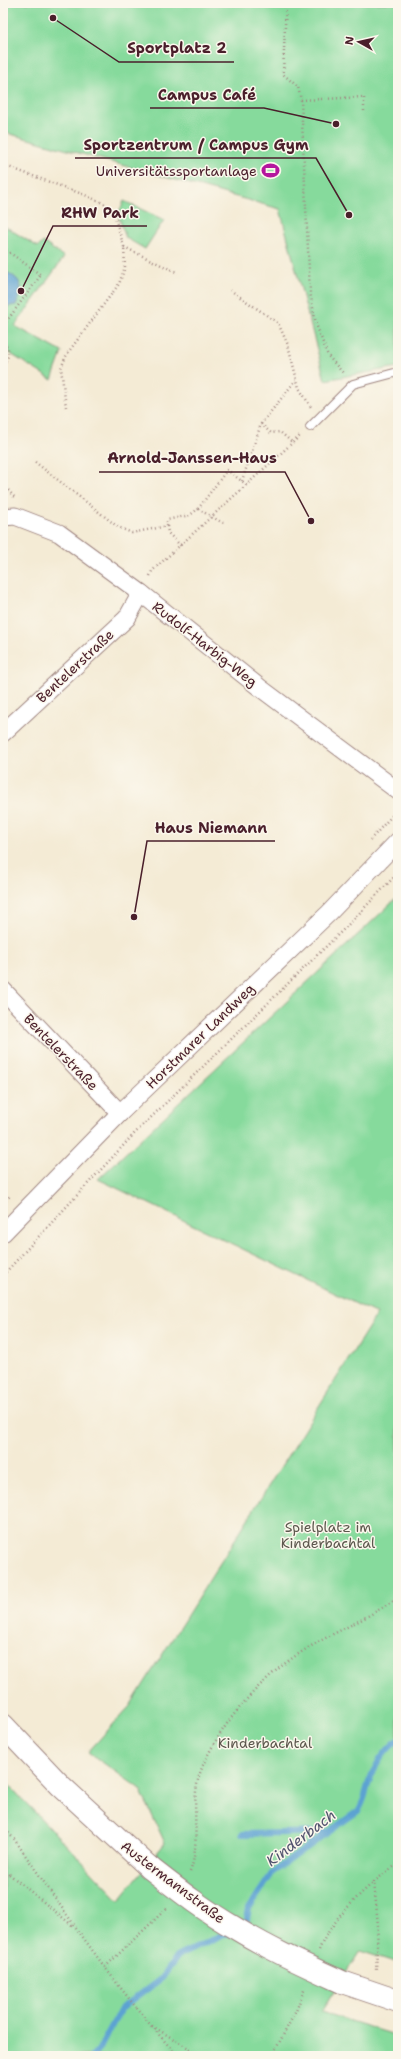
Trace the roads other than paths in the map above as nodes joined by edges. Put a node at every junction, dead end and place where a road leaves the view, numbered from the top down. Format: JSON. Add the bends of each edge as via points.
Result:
{"nodes":[{"id":1,"x":398,"y":372,"type":"edge"},
{"id":2,"x":310,"y":427,"type":"road end"},
{"id":3,"x":3,"y":516,"type":"edge"},
{"id":4,"x":141,"y":593,"type":"junction"},
{"id":5,"x":3,"y":733,"type":"edge"},
{"id":6,"x":398,"y":790,"type":"edge"},
{"id":7,"x":398,"y":841,"type":"edge"},
{"id":8,"x":3,"y":990,"type":"edge"},
{"id":9,"x":120,"y":1113,"type":"junction"},
{"id":10,"x":3,"y":1233,"type":"edge"},
{"id":11,"x":3,"y":1725,"type":"edge"},
{"id":12,"x":398,"y":2001,"type":"edge"}],
"edges":[{"from":1,"to":2,"type":"lane","via":[[353,384]]},
{"from":3,"to":4,"type":"street","name":"Rudolf-Harbig-Weg","via":[[15,516],[59,533]]},
{"from":4,"to":5,"type":"street","name":"Bentelerstraße","via":[[127,618]]},
{"from":4,"to":6,"type":"street","name":"Rudolf-Harbig-Weg","via":[[259,687]]},
{"from":7,"to":9,"type":"street","name":"Horstmarer Landweg","via":[[329,913]]},
{"from":8,"to":9,"type":"street","name":"Bentelerstraße"},
{"from":9,"to":10,"type":"street","name":"Horstmarer Landweg"},
{"from":11,"to":12,"type":"main road","name":"Austermannstraße","bridge":true,"via":[[61,1786],[139,1858],[182,1892],[234,1928],[284,1956],[342,1982]]}]}
